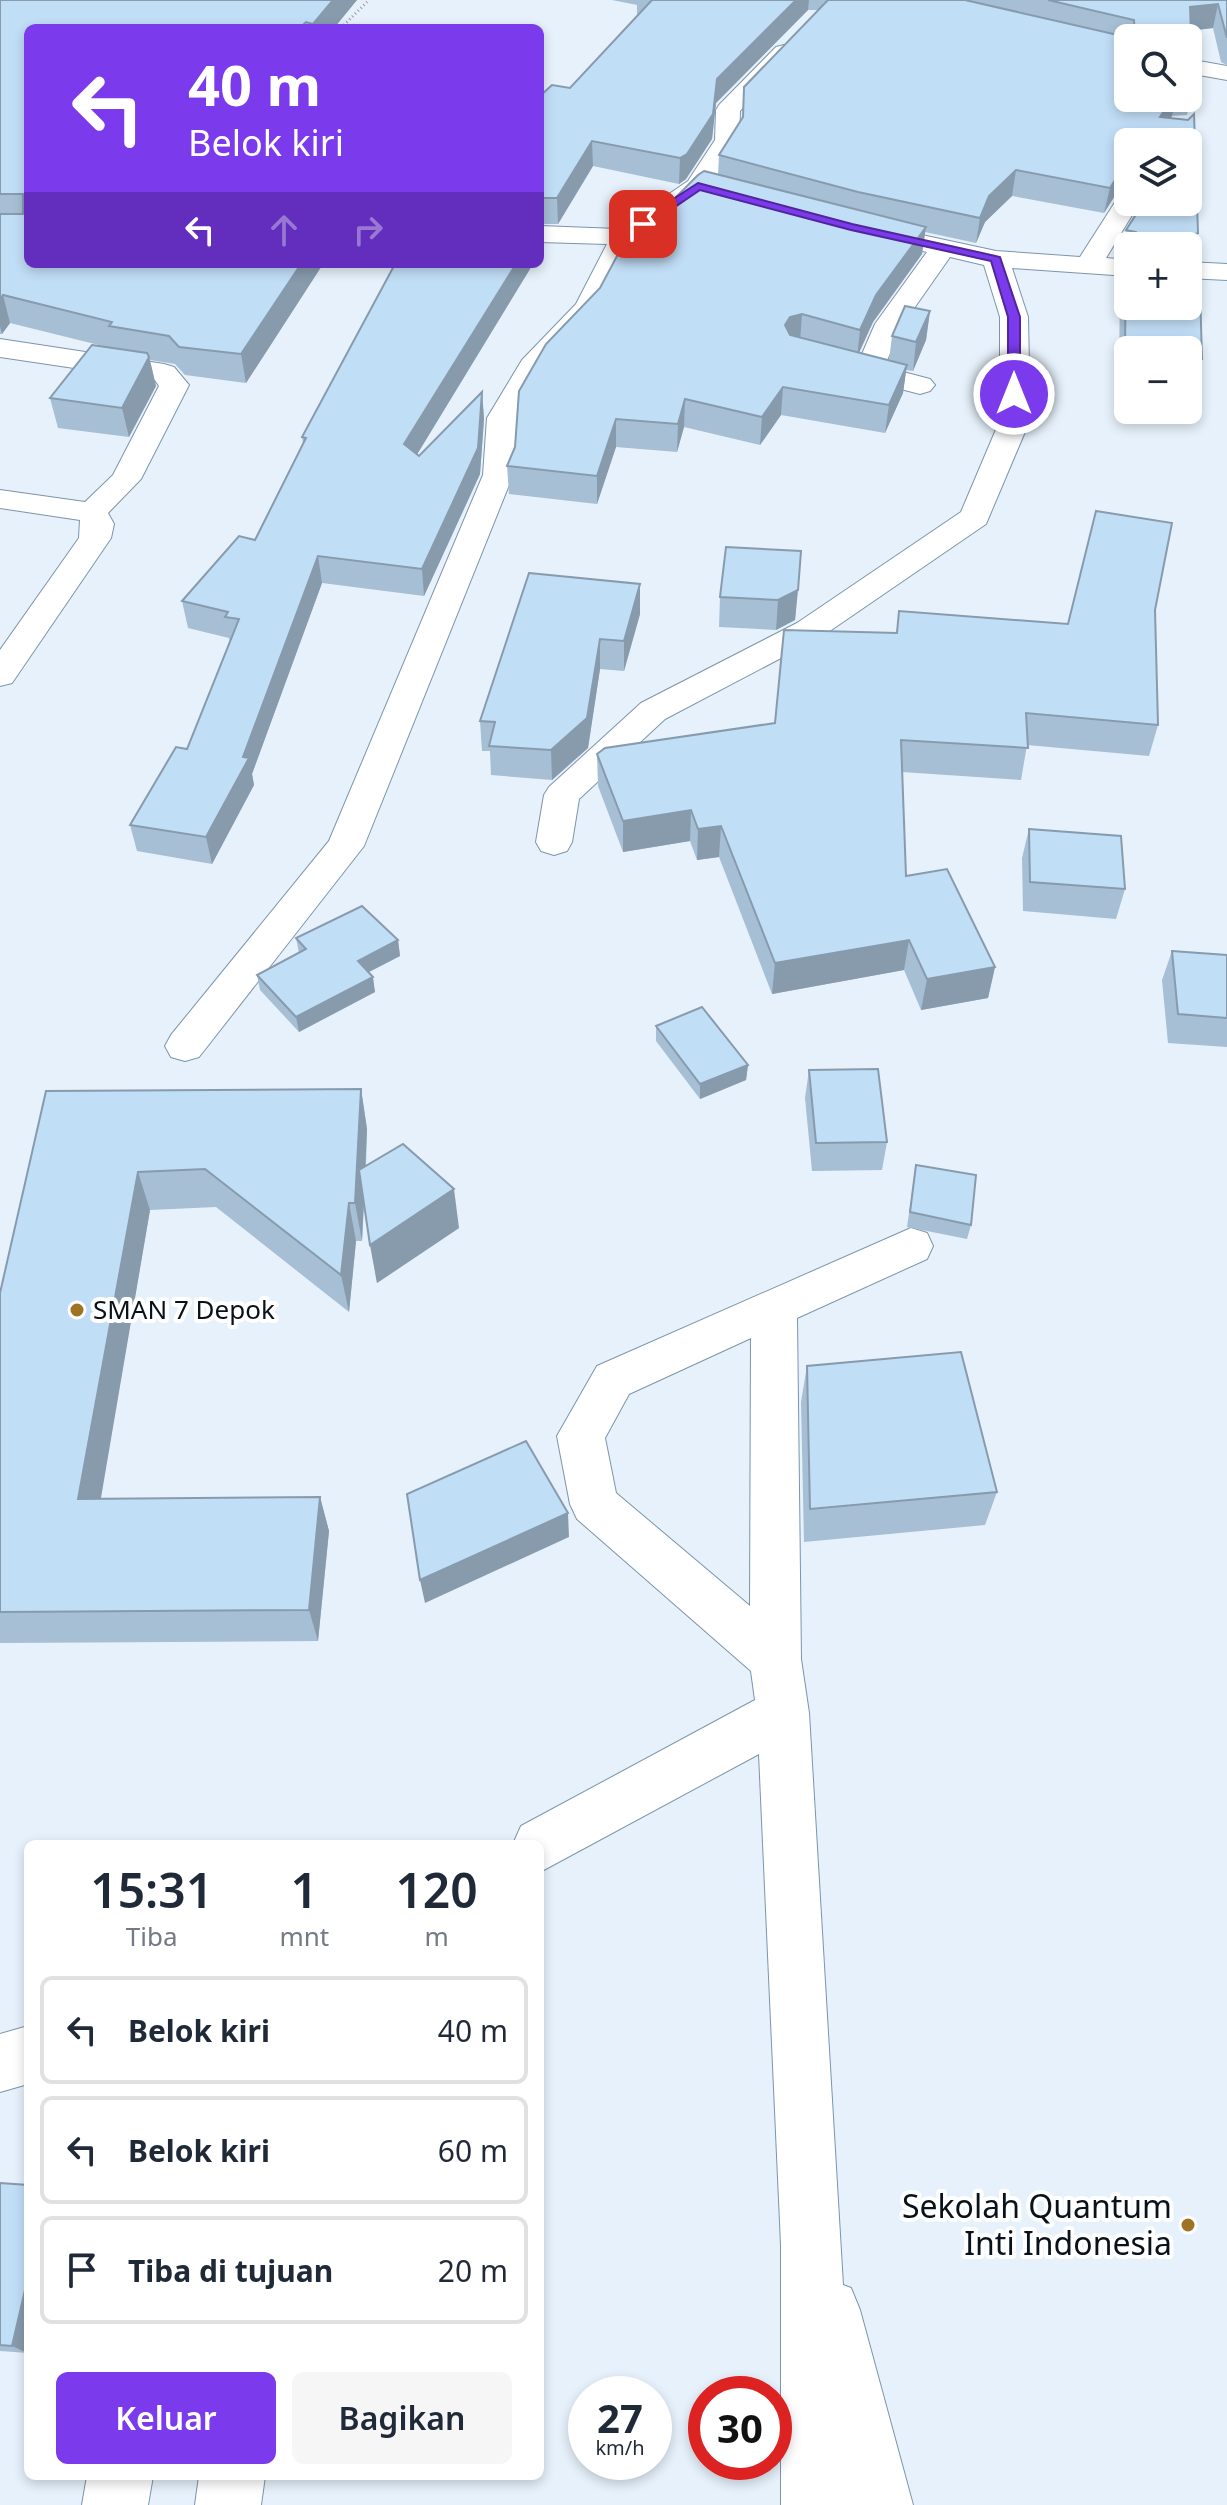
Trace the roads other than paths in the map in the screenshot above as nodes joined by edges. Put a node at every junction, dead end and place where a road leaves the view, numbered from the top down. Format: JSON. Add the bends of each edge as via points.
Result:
{"nodes":[{"id":1,"x":797,"y":39,"type":"edge"},
{"id":2,"x":1202,"y":69,"type":"edge"},
{"id":3,"x":1227,"y":73,"type":"edge"},
{"id":4,"x":698,"y":186,"type":"junction"},
{"id":5,"x":741,"y":197,"type":"edge"},
{"id":6,"x":1119,"y":216,"type":"edge"},
{"id":7,"x":837,"y":223,"type":"edge"},
{"id":8,"x":544,"y":234,"type":"edge"},
{"id":9,"x":624,"y":237,"type":"junction"},
{"id":10,"x":943,"y":248,"type":"junction"},
{"id":11,"x":996,"y":259,"type":"junction"},
{"id":12,"x":1088,"y":265,"type":"junction"},
{"id":13,"x":1114,"y":267,"type":"edge"},
{"id":14,"x":1202,"y":271,"type":"edge"},
{"id":15,"x":1227,"y":272,"type":"edge"},
{"id":16,"x":0,"y":348,"type":"edge"},
{"id":17,"x":822,"y":359,"type":"edge"},
{"id":18,"x":868,"y":372,"type":"junction"},
{"id":19,"x":920,"y":385,"type":"dead end"},
{"id":20,"x":0,"y":499,"type":"edge"},
{"id":21,"x":92,"y":512,"type":"junction"},
{"id":22,"x":0,"y":675,"type":"edge"},
{"id":23,"x":554,"y":842,"type":"dead end"},
{"id":24,"x":185,"y":1046,"type":"dead end"},
{"id":25,"x":911,"y":1246,"type":"dead end"},
{"id":26,"x":774,"y":1308,"type":"junction"},
{"id":27,"x":775,"y":1659,"type":"junction"},
{"id":28,"x":783,"y":1713,"type":"junction"},
{"id":29,"x":544,"y":1843,"type":"edge"},
{"id":30,"x":24,"y":2056,"type":"edge"},
{"id":31,"x":0,"y":2063,"type":"edge"},
{"id":32,"x":812,"y":2245,"type":"junction"},
{"id":33,"x":119,"y":2480,"type":"edge"},
{"id":34,"x":231,"y":2480,"type":"edge"},
{"id":35,"x":115,"y":2505,"type":"edge"},
{"id":36,"x":228,"y":2505,"type":"edge"},
{"id":37,"x":814,"y":2505,"type":"edge"},
{"id":38,"x":880,"y":2505,"type":"edge"}],
"edges":[{"from":1,"to":4,"type":"street","via":[[728,110],[727,140]]},
{"from":2,"to":3,"type":"street"},
{"from":4,"to":5,"type":"street"},
{"from":4,"to":9,"type":"street"},
{"from":6,"to":12,"type":"street"},
{"from":7,"to":10,"type":"street"},
{"from":8,"to":9,"type":"street"},
{"from":9,"to":24,"type":"street","via":[[588,308],[532,366],[502,418],[498,475],[346,846]]},
{"from":10,"to":11,"type":"street"},
{"from":10,"to":18,"type":"street","via":[[889,324]]},
{"from":11,"to":12,"type":"street"},
{"from":11,"to":23,"type":"street","via":[[1014,317],[1015,420],[975,517],[809,630],[653,711],[562,795]]},
{"from":12,"to":13,"type":"street"},
{"from":14,"to":15,"type":"street"},
{"from":16,"to":21,"type":"street","via":[[164,373],[174,385],[126,479]]},
{"from":17,"to":18,"type":"street"},
{"from":18,"to":19,"type":"street"},
{"from":20,"to":21,"type":"street"},
{"from":21,"to":22,"type":"street","via":[[98,524],[95,538]]},
{"from":25,"to":26,"type":"street"},
{"from":26,"to":27,"type":"street"},
{"from":26,"to":27,"type":"street","via":[[613,1380],[581,1436],[594,1504]]},
{"from":27,"to":28,"type":"street"},
{"from":28,"to":29,"type":"street"},
{"from":28,"to":32,"type":"street"},
{"from":30,"to":31,"type":"street"},
{"from":32,"to":37,"type":"street"},
{"from":32,"to":38,"type":"street"},
{"from":33,"to":35,"type":"street"},
{"from":34,"to":36,"type":"street"}]}
